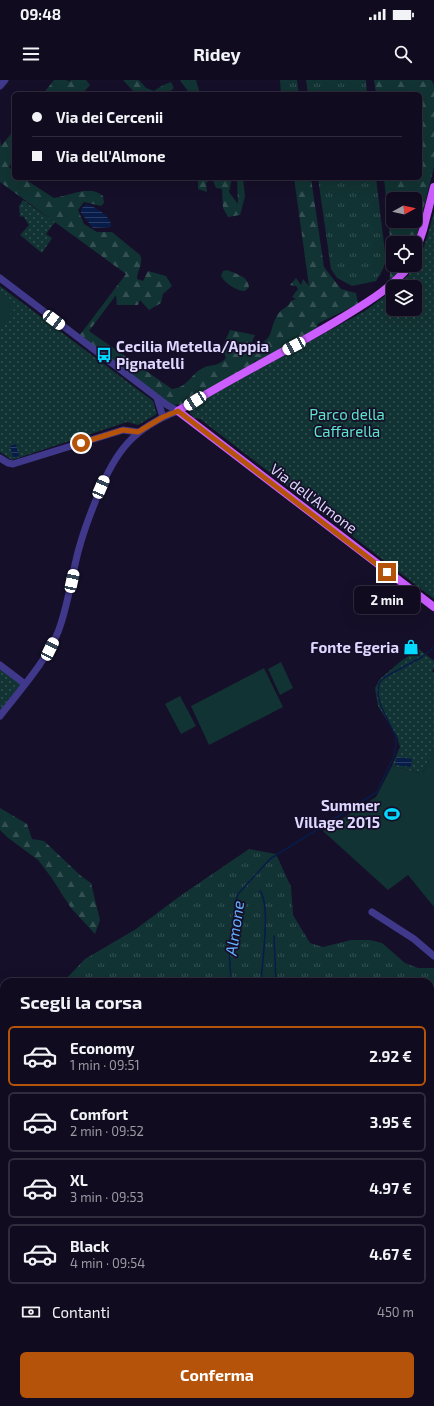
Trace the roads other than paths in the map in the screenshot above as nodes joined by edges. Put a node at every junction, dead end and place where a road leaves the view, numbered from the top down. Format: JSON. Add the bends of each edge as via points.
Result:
{"nodes":[{"id":1,"x":5,"y":80,"type":"edge"},
{"id":2,"x":0,"y":86,"type":"edge"},
{"id":3,"x":434,"y":187,"type":"edge"},
{"id":4,"x":421,"y":236,"type":"edge"},
{"id":5,"x":403,"y":272,"type":"edge"},
{"id":6,"x":0,"y":278,"type":"edge"},
{"id":7,"x":157,"y":398,"type":"junction"},
{"id":8,"x":178,"y":411,"type":"junction"},
{"id":9,"x":163,"y":417,"type":"junction"},
{"id":10,"x":138,"y":432,"type":"junction"},
{"id":11,"x":0,"y":458,"type":"edge"},
{"id":12,"x":434,"y":607,"type":"edge"},
{"id":13,"x":0,"y":665,"type":"edge"},
{"id":14,"x":25,"y":684,"type":"junction"},
{"id":15,"x":0,"y":716,"type":"edge"},
{"id":16,"x":372,"y":912,"type":"dead end"},
{"id":17,"x":434,"y":956,"type":"edge"}],
"edges":[{"from":1,"to":2,"type":"street"},
{"from":3,"to":4,"type":"main road"},
{"from":5,"to":8,"type":"main road","via":[[380,295]]},
{"from":6,"to":7,"type":"street"},
{"from":7,"to":8,"type":"street"},
{"from":7,"to":9,"type":"street"},
{"from":8,"to":9,"type":"street"},
{"from":8,"to":12,"type":"main road","name":"Via dell'Almone"},
{"from":9,"to":10,"type":"street"},
{"from":10,"to":11,"type":"street","via":[[123,430],[13,464]]},
{"from":10,"to":14,"type":"street","via":[[119,452],[108,470],[78,552],[58,632],[50,649]]},
{"from":13,"to":14,"type":"street"},
{"from":14,"to":15,"type":"street"},
{"from":16,"to":17,"type":"street","via":[[414,939]]}]}
